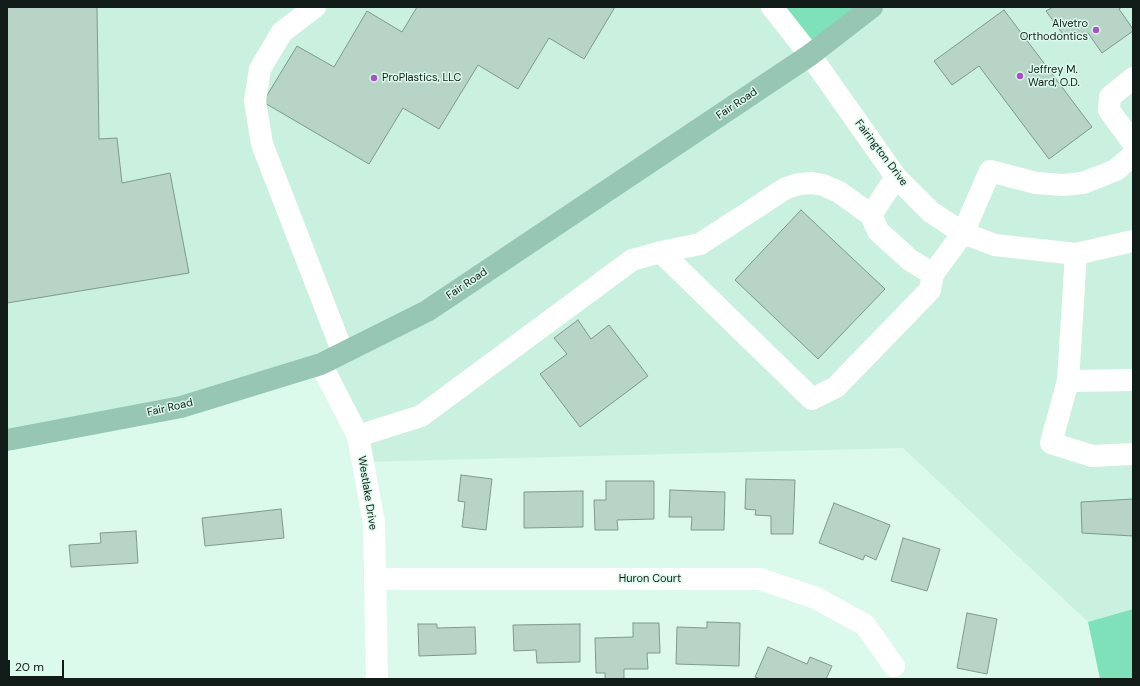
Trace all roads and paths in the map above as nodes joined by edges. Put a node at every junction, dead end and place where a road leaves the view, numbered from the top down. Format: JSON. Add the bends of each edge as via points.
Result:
{"nodes":[{"id":1,"x":315,"y":7,"type":"edge"},
{"id":2,"x":772,"y":7,"type":"edge"},
{"id":3,"x":872,"y":7,"type":"edge"},
{"id":4,"x":810,"y":55,"type":"junction"},
{"id":5,"x":1133,"y":78,"type":"edge"},
{"id":6,"x":1133,"y":143,"type":"edge"},
{"id":7,"x":1133,"y":155,"type":"edge"},
{"id":8,"x":896,"y":177,"type":"junction"},
{"id":9,"x":871,"y":215,"type":"junction"},
{"id":10,"x":963,"y":233,"type":"junction"},
{"id":11,"x":1133,"y":241,"type":"edge"},
{"id":12,"x":661,"y":252,"type":"junction"},
{"id":13,"x":1076,"y":254,"type":"junction"},
{"id":14,"x":933,"y":274,"type":"junction"},
{"id":15,"x":343,"y":352,"type":"junction"},
{"id":16,"x":321,"y":364,"type":"junction"},
{"id":17,"x":1133,"y":380,"type":"edge"},
{"id":18,"x":1068,"y":381,"type":"junction"},
{"id":19,"x":358,"y":436,"type":"junction"},
{"id":20,"x":7,"y":440,"type":"edge"},
{"id":21,"x":1133,"y":454,"type":"edge"},
{"id":22,"x":375,"y":579,"type":"junction"},
{"id":23,"x":894,"y":666,"type":"dead end"},
{"id":24,"x":377,"y":679,"type":"edge"}],
"edges":[{"from":1,"to":15,"type":"street","via":[[282,32],[260,69],[255,101],[262,144]]},
{"from":2,"to":4,"type":"street","name":"Fairington Drive"},
{"from":3,"to":4,"type":"main road","name":"Fair Road"},
{"from":4,"to":8,"type":"street","name":"Fairington Drive"},
{"from":4,"to":15,"type":"main road","name":"Fair Road","via":[[427,310]]},
{"from":5,"to":6,"type":"street","via":[[1110,97],[1109,110]]},
{"from":7,"to":10,"type":"street","via":[[1116,170],[1083,183],[1036,183],[990,171]]},
{"from":8,"to":9,"type":"street"},
{"from":8,"to":10,"type":"street","name":"Fairington Drive","via":[[931,212]]},
{"from":9,"to":12,"type":"street","via":[[839,192],[824,185],[798,184],[786,188],[700,244]]},
{"from":9,"to":14,"type":"street","via":[[878,231],[910,260]]},
{"from":10,"to":13,"type":"street","name":"Fairington Drive","via":[[995,245]]},
{"from":10,"to":14,"type":"street"},
{"from":11,"to":13,"type":"street","name":"Fairington Drive"},
{"from":12,"to":14,"type":"street","via":[[812,399],[836,387],[925,296],[930,290]]},
{"from":12,"to":19,"type":"street","via":[[632,260],[421,416]]},
{"from":13,"to":18,"type":"street"},
{"from":15,"to":16,"type":"main road","name":"Fair Road"},
{"from":16,"to":19,"type":"street","name":"Westlake Drive"},
{"from":16,"to":20,"type":"main road","name":"Fair Road","via":[[181,407]]},
{"from":17,"to":18,"type":"street"},
{"from":18,"to":21,"type":"street","via":[[1051,443],[1092,456]]},
{"from":19,"to":22,"type":"street","name":"Westlake Drive","via":[[374,523]]},
{"from":22,"to":23,"type":"street","name":"Huron Court","via":[[760,579],[816,598],[865,625]]},
{"from":22,"to":24,"type":"street","name":"Westlake Drive"}]}
